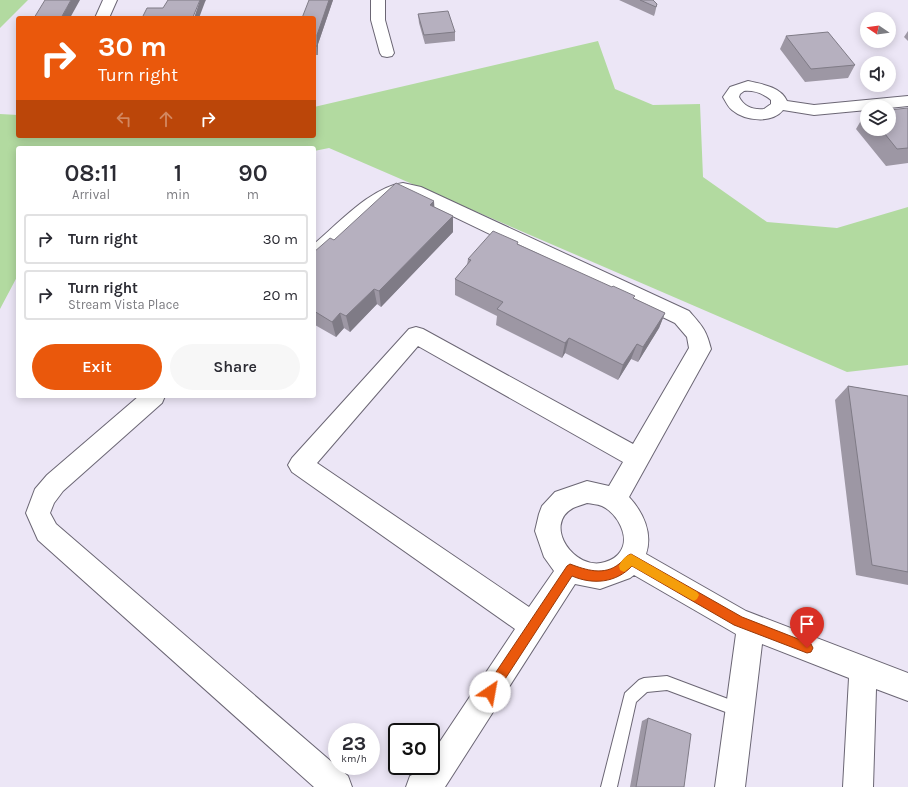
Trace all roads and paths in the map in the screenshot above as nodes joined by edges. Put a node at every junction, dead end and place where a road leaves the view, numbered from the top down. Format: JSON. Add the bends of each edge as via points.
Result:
{"nodes":[{"id":1,"x":110,"y":0,"type":"edge"},
{"id":2,"x":378,"y":0,"type":"edge"},
{"id":3,"x":103,"y":16,"type":"edge"},
{"id":4,"x":387,"y":53,"type":"dead end"},
{"id":5,"x":908,"y":101,"type":"edge"},
{"id":6,"x":779,"y":105,"type":"dead end"},
{"id":7,"x":316,"y":253,"type":"edge"},
{"id":8,"x":152,"y":398,"type":"edge"},
{"id":9,"x":638,"y":459,"type":"junction"},
{"id":10,"x":614,"y":500,"type":"junction"},
{"id":11,"x":631,"y":559,"type":"junction"},
{"id":12,"x":570,"y":569,"type":"junction"},
{"id":13,"x":533,"y":626,"type":"junction"},
{"id":14,"x":751,"y":626,"type":"junction"},
{"id":15,"x":864,"y":670,"type":"junction"},
{"id":16,"x":908,"y":687,"type":"edge"},
{"id":17,"x":740,"y":710,"type":"junction"},
{"id":18,"x":337,"y":787,"type":"edge"},
{"id":19,"x":421,"y":787,"type":"edge"},
{"id":20,"x":608,"y":787,"type":"edge"},
{"id":21,"x":730,"y":787,"type":"edge"},
{"id":22,"x":858,"y":787,"type":"edge"}],
"edges":[{"from":1,"to":3,"type":"street"},
{"from":2,"to":4,"type":"street","via":[[378,20]]},
{"from":5,"to":6,"type":"street","via":[[814,110]]},
{"from":7,"to":9,"type":"street","via":[[380,198],[395,190],[415,191],[682,316],[697,334],[700,349]]},
{"from":8,"to":18,"type":"street","via":[[54,483],[44,497],[38,513],[47,532]]},
{"from":9,"to":10,"type":"street"},
{"from":9,"to":13,"type":"street","via":[[416,335],[300,465]]},
{"from":10,"to":11,"type":"street","via":[[623,507],[634,526],[635,548]]},
{"from":10,"to":12,"type":"street","via":[[601,494],[587,492],[562,499],[554,508],[548,520],[547,534],[559,560]]},
{"from":11,"to":12,"type":"street","via":[[622,569],[598,577],[583,575]]},
{"from":11,"to":14,"type":"street"},
{"from":12,"to":13,"type":"street"},
{"from":13,"to":19,"type":"street","via":[[430,782]]},
{"from":14,"to":15,"type":"street"},
{"from":14,"to":17,"type":"street"},
{"from":15,"to":16,"type":"street"},
{"from":15,"to":22,"type":"street"},
{"from":17,"to":20,"type":"lane","via":[[667,683],[644,685],[630,698]]},
{"from":17,"to":21,"type":"street"}]}
